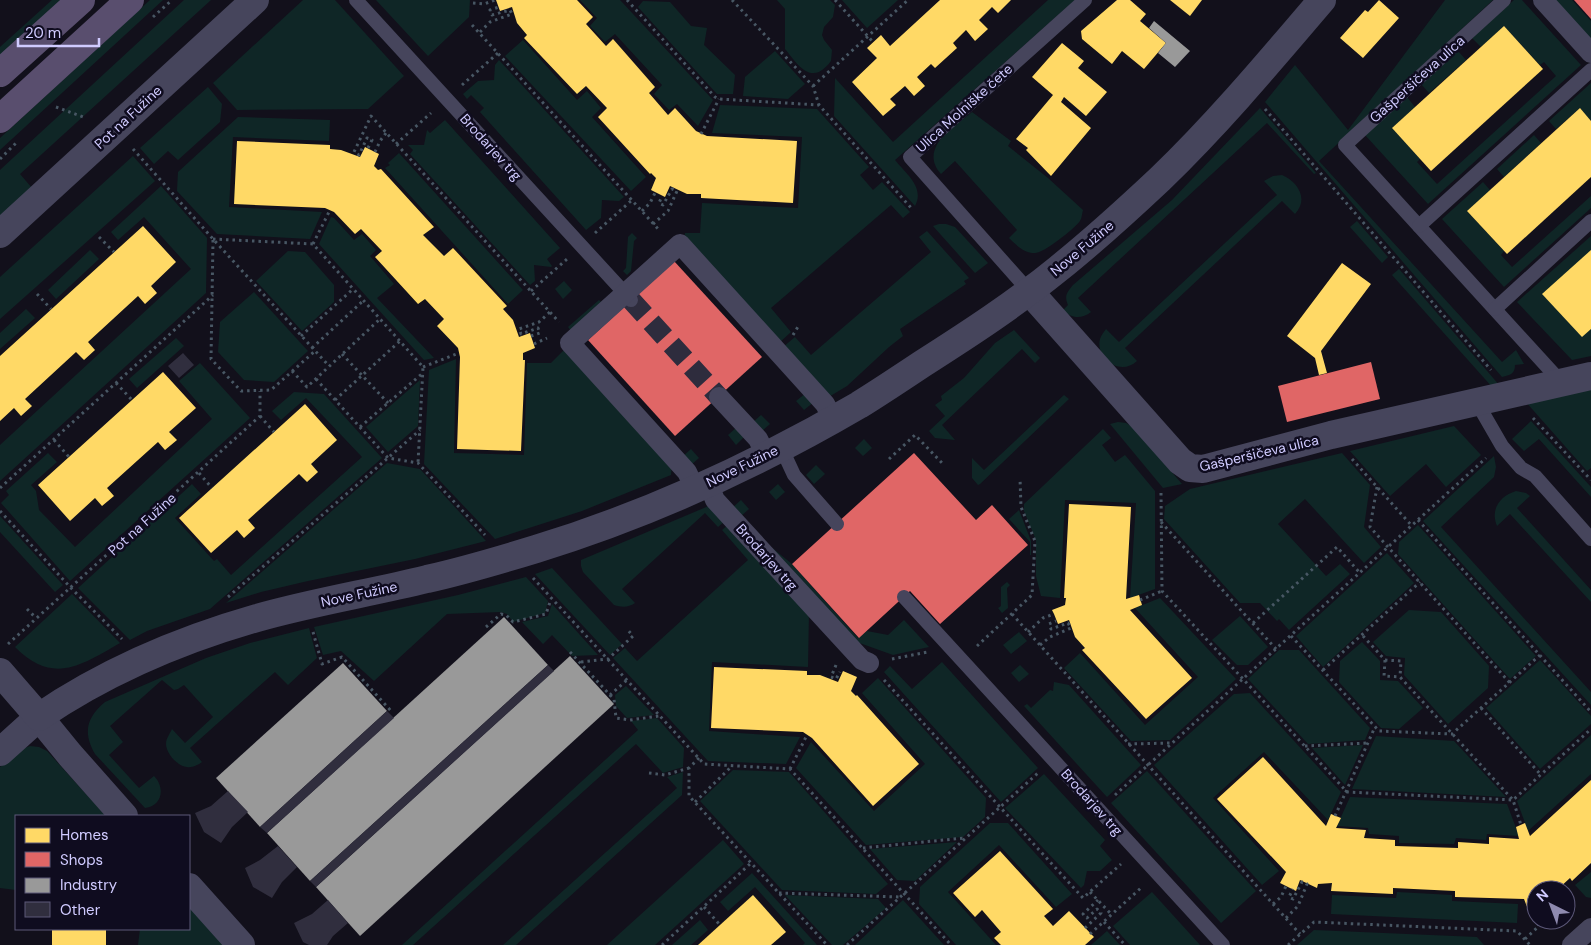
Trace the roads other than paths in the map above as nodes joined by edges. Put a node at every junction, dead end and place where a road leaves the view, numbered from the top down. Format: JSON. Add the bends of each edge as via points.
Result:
{"nodes":[{"id":1,"x":81,"y":0,"type":"edge"},
{"id":2,"x":130,"y":0,"type":"edge"},
{"id":3,"x":255,"y":0,"type":"edge"},
{"id":4,"x":356,"y":0,"type":"edge"},
{"id":5,"x":1085,"y":0,"type":"edge"},
{"id":6,"x":1322,"y":0,"type":"edge"},
{"id":7,"x":1504,"y":0,"type":"edge"},
{"id":8,"x":1543,"y":0,"type":"edge"},
{"id":9,"x":1591,"y":53,"type":"edge"},
{"id":10,"x":1591,"y":70,"type":"edge"},
{"id":11,"x":0,"y":73,"type":"edge"},
{"id":12,"x":0,"y":119,"type":"edge"},
{"id":13,"x":1591,"y":221,"type":"edge"},
{"id":14,"x":1419,"y":226,"type":"junction"},
{"id":15,"x":0,"y":234,"type":"edge"},
{"id":16,"x":1029,"y":291,"type":"junction"},
{"id":17,"x":628,"y":297,"type":"junction"},
{"id":18,"x":1495,"y":309,"type":"junction"},
{"id":19,"x":1591,"y":376,"type":"edge"},
{"id":20,"x":1562,"y":383,"type":"junction"},
{"id":21,"x":719,"y":397,"type":"tunnel mouth"},
{"id":22,"x":1476,"y":402,"type":"junction"},
{"id":23,"x":834,"y":419,"type":"junction"},
{"id":24,"x":773,"y":451,"type":"junction"},
{"id":25,"x":701,"y":486,"type":"junction"},
{"id":26,"x":837,"y":524,"type":"dead end"},
{"id":27,"x":1591,"y":539,"type":"edge"},
{"id":28,"x":904,"y":597,"type":"dead end"},
{"id":29,"x":872,"y":666,"type":"road end"},
{"id":30,"x":0,"y":672,"type":"edge"},
{"id":31,"x":39,"y":717,"type":"junction"},
{"id":32,"x":0,"y":752,"type":"edge"},
{"id":33,"x":123,"y":815,"type":"edge"},
{"id":34,"x":190,"y":888,"type":"edge"},
{"id":35,"x":1591,"y":928,"type":"edge"},
{"id":36,"x":241,"y":945,"type":"edge"},
{"id":37,"x":1223,"y":945,"type":"edge"},
{"id":38,"x":1572,"y":945,"type":"edge"}],
"edges":[{"from":1,"to":11,"type":"main road"},
{"from":2,"to":12,"type":"main road"},
{"from":3,"to":15,"type":"street","name":"Pot na Fužine"},
{"from":4,"to":17,"type":"lane","name":"Brodarjev trg"},
{"from":5,"to":16,"type":"lane","name":"Ulica Molniške čete","via":[[910,157]]},
{"from":6,"to":16,"type":"street","name":"Nove Fužine","via":[[1230,106],[1161,177],[1060,268]]},
{"from":7,"to":14,"type":"lane","name":"Gašperšičeva ulica","via":[[1345,145]]},
{"from":8,"to":9,"type":"street"},
{"from":10,"to":14,"type":"lane"},
{"from":13,"to":18,"type":"lane"},
{"from":14,"to":18,"type":"lane","name":"Gašperšičeva ulica"},
{"from":16,"to":22,"type":"street","name":"Gašperšičeva ulica","via":[[1180,461],[1190,468],[1203,469]]},
{"from":16,"to":23,"type":"street","name":"Nove Fužine","via":[[964,337]]},
{"from":17,"to":23,"type":"street","via":[[680,244]]},
{"from":17,"to":25,"type":"street","name":"Brodarjev trg","via":[[570,343]]},
{"from":18,"to":20,"type":"lane","name":"Gašperšičeva ulica"},
{"from":19,"to":20,"type":"street","name":"Gašperšičeva ulica"},
{"from":20,"to":22,"type":"street","name":"Gašperšičeva ulica"},
{"from":21,"to":24,"type":"street"},
{"from":22,"to":27,"type":"lane","via":[[1501,444],[1522,468],[1535,476]]},
{"from":23,"to":24,"type":"street","name":"Nove Fužine"},
{"from":24,"to":25,"type":"street","name":"Nove Fužine"},
{"from":24,"to":26,"type":"lane"},
{"from":25,"to":29,"type":"street","name":"Brodarjev trg","via":[[862,660]]},
{"from":25,"to":31,"type":"street","name":"Nove Fužine","via":[[612,522],[510,557],[428,579],[306,605],[189,640],[114,672],[72,694]]},
{"from":28,"to":37,"type":"lane","name":"Brodarjev trg"},
{"from":30,"to":31,"type":"street"},
{"from":31,"to":32,"type":"street","name":"Nove Fužine"},
{"from":31,"to":33,"type":"street"},
{"from":34,"to":36,"type":"street"},
{"from":35,"to":38,"type":"street"}]}
